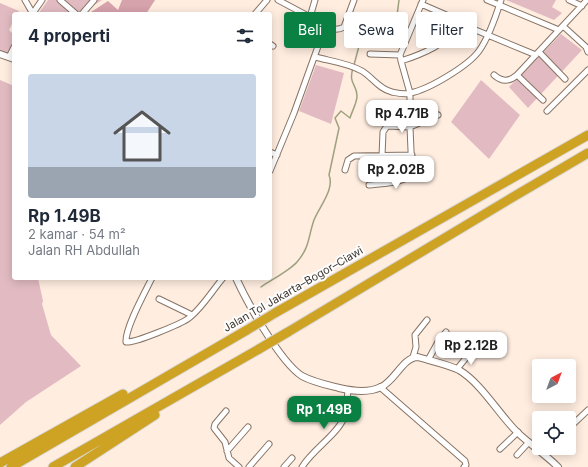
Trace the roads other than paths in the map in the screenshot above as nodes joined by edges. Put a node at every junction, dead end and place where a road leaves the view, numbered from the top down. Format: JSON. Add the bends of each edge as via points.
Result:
{"nodes":[{"id":1,"x":25,"y":0,"type":"edge"},
{"id":2,"x":42,"y":0,"type":"edge"},
{"id":3,"x":60,"y":0,"type":"edge"},
{"id":4,"x":94,"y":0,"type":"edge"},
{"id":5,"x":267,"y":0,"type":"edge"},
{"id":6,"x":278,"y":0,"type":"edge"},
{"id":7,"x":315,"y":0,"type":"edge"},
{"id":8,"x":354,"y":0,"type":"edge"},
{"id":9,"x":487,"y":0,"type":"edge"},
{"id":10,"x":569,"y":0,"type":"edge"},
{"id":11,"x":587,"y":0,"type":"edge"},
{"id":12,"x":422,"y":2,"type":"edge"},
{"id":13,"x":500,"y":2,"type":"edge"},
{"id":14,"x":582,"y":6,"type":"junction"},
{"id":15,"x":32,"y":12,"type":"edge"},
{"id":16,"x":34,"y":12,"type":"edge"},
{"id":17,"x":74,"y":12,"type":"edge"},
{"id":18,"x":84,"y":12,"type":"edge"},
{"id":19,"x":257,"y":12,"type":"edge"},
{"id":20,"x":301,"y":12,"type":"edge"},
{"id":21,"x":311,"y":12,"type":"edge"},
{"id":22,"x":441,"y":12,"type":"edge"},
{"id":23,"x":561,"y":28,"type":"junction"},
{"id":24,"x":336,"y":29,"type":"edge"},
{"id":25,"x":477,"y":30,"type":"edge"},
{"id":26,"x":488,"y":34,"type":"junction"},
{"id":27,"x":318,"y":48,"type":"edge"},
{"id":28,"x":432,"y":48,"type":"edge"},
{"id":29,"x":587,"y":48,"type":"edge"},
{"id":30,"x":0,"y":54,"type":"edge"},
{"id":31,"x":370,"y":54,"type":"dead end"},
{"id":32,"x":538,"y":54,"type":"junction"},
{"id":33,"x":400,"y":55,"type":"junction"},
{"id":34,"x":315,"y":57,"type":"junction"},
{"id":35,"x":12,"y":58,"type":"edge"},
{"id":36,"x":401,"y":61,"type":"junction"},
{"id":37,"x":588,"y":70,"type":"edge"},
{"id":38,"x":494,"y":75,"type":"dead end"},
{"id":39,"x":517,"y":76,"type":"junction"},
{"id":40,"x":565,"y":79,"type":"dead end"},
{"id":41,"x":410,"y":93,"type":"junction"},
{"id":42,"x":543,"y":100,"type":"dead end"},
{"id":43,"x":547,"y":111,"type":"dead end"},
{"id":44,"x":438,"y":115,"type":"dead end"},
{"id":45,"x":410,"y":127,"type":"junction"},
{"id":46,"x":588,"y":135,"type":"edge"},
{"id":47,"x":272,"y":153,"type":"edge"},
{"id":48,"x":588,"y":153,"type":"edge"},
{"id":49,"x":277,"y":155,"type":"junction"},
{"id":50,"x":412,"y":155,"type":"junction"},
{"id":51,"x":382,"y":156,"type":"junction"},
{"id":52,"x":272,"y":166,"type":"edge"},
{"id":53,"x":345,"y":170,"type":"dead end"},
{"id":54,"x":369,"y":185,"type":"dead end"},
{"id":55,"x":151,"y":280,"type":"edge"},
{"id":56,"x":221,"y":280,"type":"edge"},
{"id":57,"x":237,"y":280,"type":"edge"},
{"id":58,"x":160,"y":299,"type":"dead end"},
{"id":59,"x":192,"y":315,"type":"junction"},
{"id":60,"x":427,"y":320,"type":"dead end"},
{"id":61,"x":446,"y":332,"type":"dead end"},
{"id":62,"x":480,"y":349,"type":"dead end"},
{"id":63,"x":209,"y":351,"type":"junction"},
{"id":64,"x":413,"y":357,"type":"junction"},
{"id":65,"x":428,"y":360,"type":"junction"},
{"id":66,"x":457,"y":369,"type":"junction"},
{"id":67,"x":197,"y":385,"type":"junction"},
{"id":68,"x":380,"y":387,"type":"junction"},
{"id":69,"x":348,"y":390,"type":"junction"},
{"id":70,"x":226,"y":410,"type":"dead end"},
{"id":71,"x":588,"y":410,"type":"edge"},
{"id":72,"x":576,"y":421,"type":"edge"},
{"id":73,"x":248,"y":427,"type":"dead end"},
{"id":74,"x":518,"y":432,"type":"junction"},
{"id":75,"x":529,"y":442,"type":"junction"},
{"id":76,"x":269,"y":444,"type":"dead end"},
{"id":77,"x":532,"y":444,"type":"edge"},
{"id":78,"x":500,"y":449,"type":"dead end"},
{"id":79,"x":226,"y":451,"type":"junction"},
{"id":80,"x":517,"y":455,"type":"dead end"},
{"id":81,"x":548,"y":455,"type":"edge"},
{"id":82,"x":292,"y":458,"type":"dead end"},
{"id":83,"x":0,"y":463,"type":"edge"},
{"id":84,"x":11,"y":467,"type":"edge"},
{"id":85,"x":53,"y":467,"type":"edge"},
{"id":86,"x":75,"y":467,"type":"edge"},
{"id":87,"x":239,"y":467,"type":"edge"},
{"id":88,"x":249,"y":467,"type":"edge"},
{"id":89,"x":284,"y":467,"type":"edge"},
{"id":90,"x":302,"y":467,"type":"edge"},
{"id":91,"x":464,"y":467,"type":"edge"},
{"id":92,"x":558,"y":467,"type":"edge"}],
"edges":[{"from":1,"to":15,"type":"street"},
{"from":2,"to":16,"type":"street"},
{"from":3,"to":17,"type":"street"},
{"from":4,"to":18,"type":"street"},
{"from":5,"to":19,"type":"street"},
{"from":6,"to":20,"type":"street"},
{"from":7,"to":21,"type":"street"},
{"from":8,"to":24,"type":"street","via":[[344,27]]},
{"from":9,"to":13,"type":"street"},
{"from":10,"to":14,"type":"street"},
{"from":11,"to":14,"type":"street"},
{"from":12,"to":22,"type":"street"},
{"from":12,"to":33,"type":"street"},
{"from":13,"to":23,"type":"street"},
{"from":13,"to":26,"type":"street"},
{"from":14,"to":23,"type":"street"},
{"from":23,"to":29,"type":"street"},
{"from":23,"to":32,"type":"street"},
{"from":25,"to":26,"type":"street"},
{"from":26,"to":32,"type":"street"},
{"from":26,"to":41,"type":"street","via":[[481,48],[469,62],[446,77]]},
{"from":27,"to":34,"type":"street"},
{"from":28,"to":36,"type":"street"},
{"from":30,"to":35,"type":"street"},
{"from":31,"to":33,"type":"street"},
{"from":32,"to":39,"type":"street"},
{"from":32,"to":40,"type":"street"},
{"from":33,"to":36,"type":"street"},
{"from":34,"to":41,"type":"street","via":[[361,71],[386,90]]},
{"from":34,"to":49,"type":"street"},
{"from":36,"to":41,"type":"street"},
{"from":37,"to":43,"type":"street"},
{"from":38,"to":39,"type":"street","via":[[507,81]]},
{"from":39,"to":42,"type":"street"},
{"from":41,"to":45,"type":"street"},
{"from":44,"to":45,"type":"street"},
{"from":45,"to":50,"type":"street"},
{"from":45,"to":51,"type":"street","via":[[384,128]]},
{"from":46,"to":63,"type":"highway","name":"Jalan Tol Jakarta–Bogor–Ciawi","bridge":true},
{"from":47,"to":49,"type":"street"},
{"from":48,"to":67,"type":"highway","bridge":true},
{"from":49,"to":52,"type":"street"},
{"from":50,"to":51,"type":"street"},
{"from":50,"to":54,"type":"street","via":[[411,175]]},
{"from":51,"to":53,"type":"street","via":[[354,156],[348,160]]},
{"from":55,"to":59,"type":"street","via":[[133,317],[126,342],[139,340]]},
{"from":56,"to":59,"type":"street"},
{"from":57,"to":69,"type":"street","via":[[260,321],[292,368],[315,382]]},
{"from":58,"to":59,"type":"street"},
{"from":60,"to":64,"type":"street","via":[[415,335],[416,347]]},
{"from":61,"to":65,"type":"street"},
{"from":62,"to":66,"type":"street","via":[[474,348]]},
{"from":63,"to":83,"type":"highway","via":[[153,378]]},
{"from":63,"to":84,"type":"highway","name":"Jalan Tol Jakarta–Bogor–Ciawi"},
{"from":64,"to":65,"type":"street"},
{"from":64,"to":68,"type":"street","via":[[388,383]]},
{"from":65,"to":66,"type":"street"},
{"from":66,"to":74,"type":"street","via":[[485,395]]},
{"from":67,"to":85,"type":"highway"},
{"from":67,"to":86,"type":"highway"},
{"from":68,"to":69,"type":"street"},
{"from":68,"to":91,"type":"street","via":[[465,461]]},
{"from":69,"to":90,"type":"street","via":[[345,416],[341,423],[308,457]]},
{"from":70,"to":79,"type":"street","via":[[214,428],[225,442]]},
{"from":71,"to":72,"type":"street"},
{"from":73,"to":79,"type":"street"},
{"from":74,"to":75,"type":"street"},
{"from":74,"to":78,"type":"street"},
{"from":75,"to":77,"type":"street"},
{"from":75,"to":80,"type":"street"},
{"from":76,"to":88,"type":"street"},
{"from":79,"to":87,"type":"street","via":[[229,458]]},
{"from":81,"to":92,"type":"street"},
{"from":82,"to":89,"type":"street"}]}
